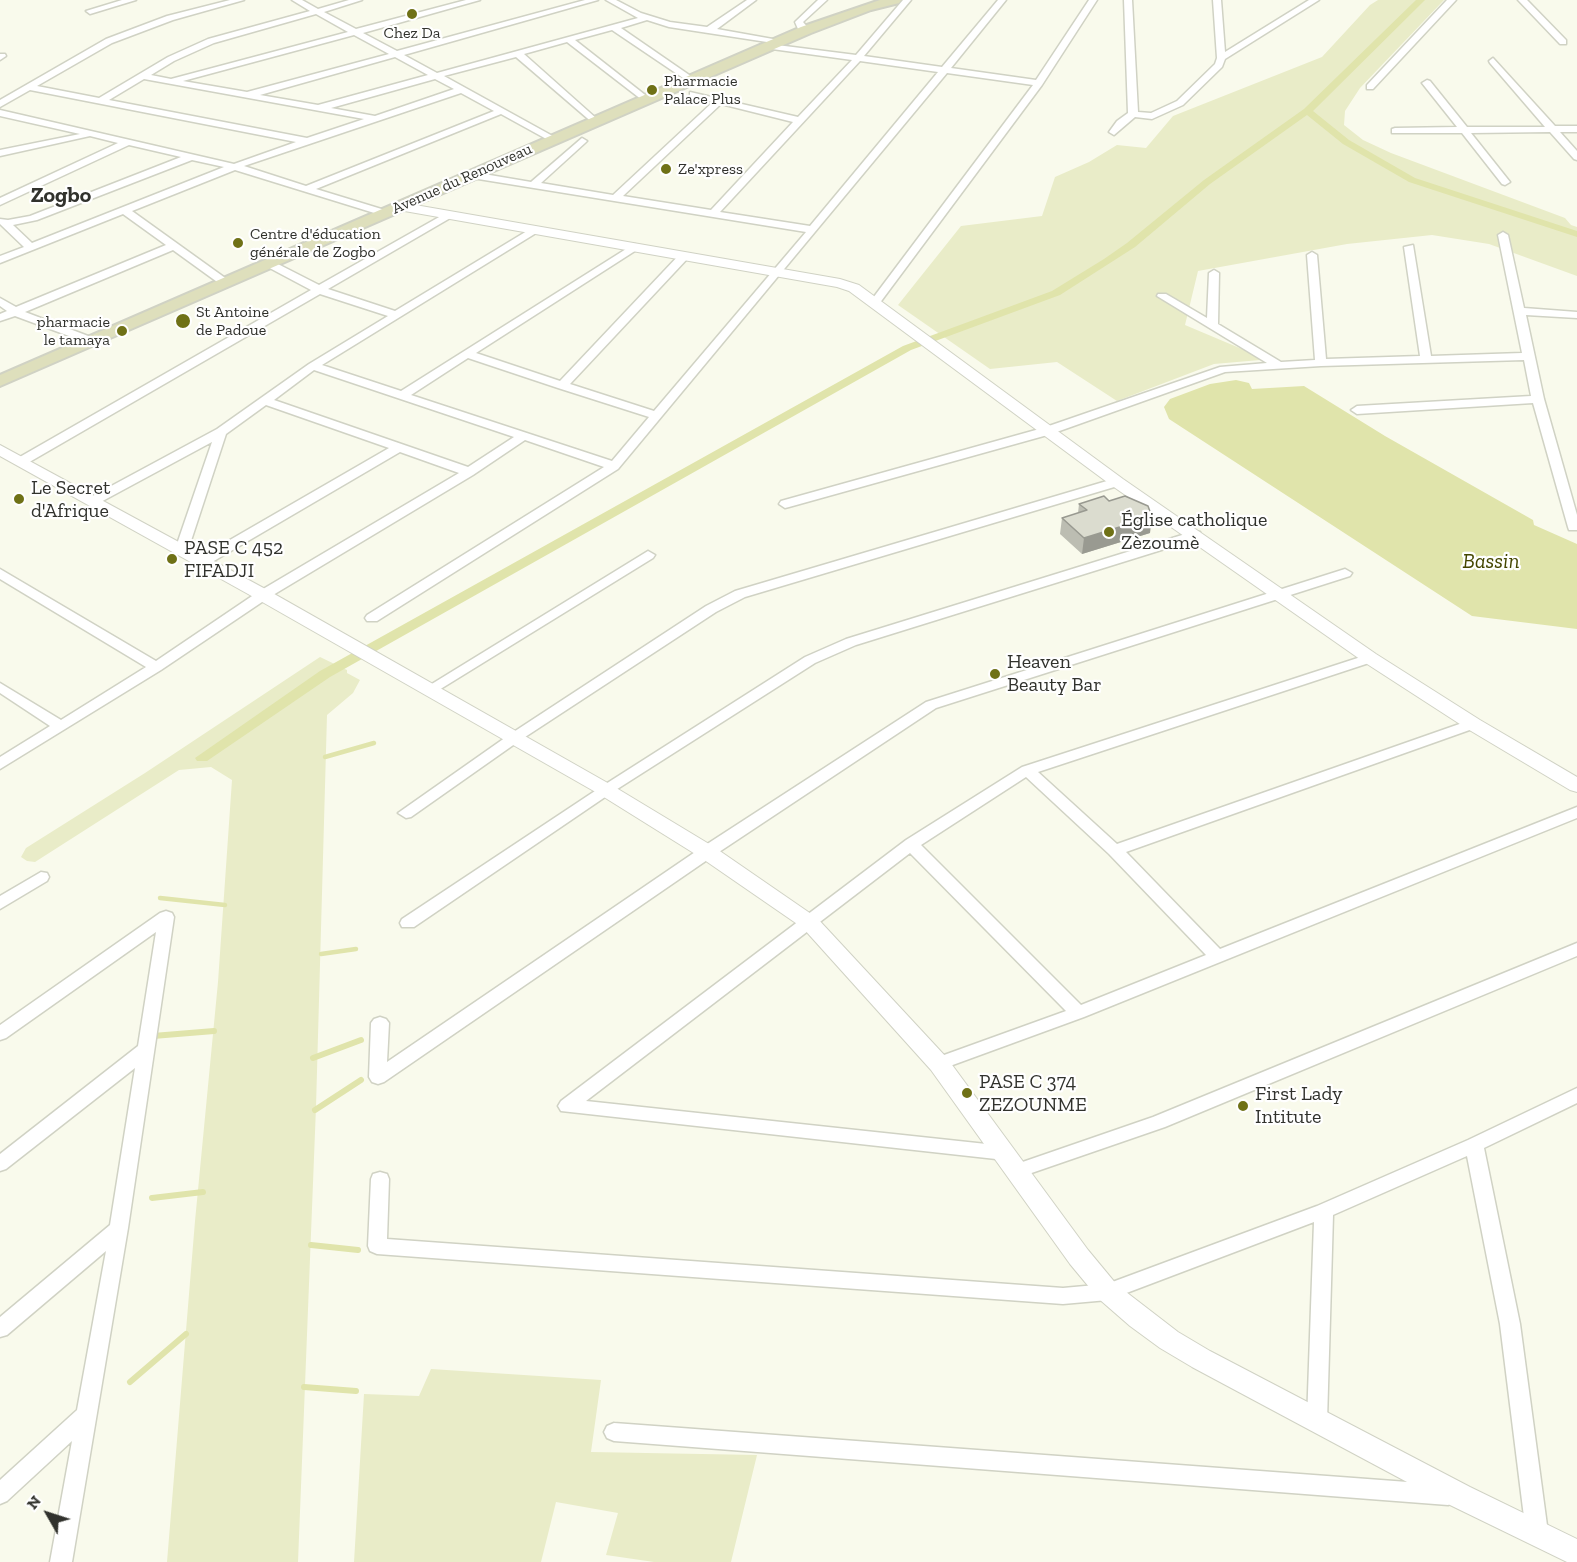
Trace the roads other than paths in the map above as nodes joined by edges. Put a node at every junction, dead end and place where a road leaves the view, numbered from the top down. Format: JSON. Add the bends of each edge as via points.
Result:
{"nodes":[{"id":1,"x":132,"y":0,"type":"edge"},
{"id":2,"x":240,"y":0,"type":"edge"},
{"id":3,"x":296,"y":0,"type":"edge"},
{"id":4,"x":358,"y":0,"type":"edge"},
{"id":5,"x":476,"y":0,"type":"edge"},
{"id":6,"x":594,"y":0,"type":"edge"},
{"id":7,"x":610,"y":0,"type":"edge"},
{"id":8,"x":733,"y":0,"type":"edge"},
{"id":9,"x":823,"y":0,"type":"edge"},
{"id":10,"x":895,"y":0,"type":"edge"},
{"id":11,"x":907,"y":0,"type":"edge"},
{"id":12,"x":1002,"y":0,"type":"edge"},
{"id":13,"x":1093,"y":0,"type":"edge"},
{"id":14,"x":1128,"y":0,"type":"edge"},
{"id":15,"x":1217,"y":0,"type":"edge"},
{"id":16,"x":1315,"y":0,"type":"edge"},
{"id":17,"x":1452,"y":0,"type":"edge"},
{"id":18,"x":1522,"y":0,"type":"edge"},
{"id":19,"x":750,"y":2,"type":"edge"},
{"id":20,"x":90,"y":11,"type":"dead end"},
{"id":21,"x":317,"y":11,"type":"junction"},
{"id":22,"x":646,"y":18,"type":"junction"},
{"id":23,"x":614,"y":27,"type":"junction"},
{"id":24,"x":709,"y":30,"type":"junction"},
{"id":25,"x":806,"y":30,"type":"junction"},
{"id":26,"x":356,"y":32,"type":"junction"},
{"id":27,"x":568,"y":39,"type":"junction"},
{"id":28,"x":1563,"y":42,"type":"dead end"},
{"id":29,"x":776,"y":44,"type":"junction"},
{"id":30,"x":517,"y":53,"type":"junction"},
{"id":31,"x":396,"y":54,"type":"junction"},
{"id":32,"x":858,"y":58,"type":"junction"},
{"id":33,"x":1221,"y":58,"type":"junction"},
{"id":34,"x":1493,"y":61,"type":"dead end"},
{"id":35,"x":944,"y":70,"type":"junction"},
{"id":36,"x":435,"y":75,"type":"junction"},
{"id":37,"x":142,"y":76,"type":"junction"},
{"id":38,"x":172,"y":81,"type":"junction"},
{"id":39,"x":1040,"y":83,"type":"junction"},
{"id":40,"x":1426,"y":83,"type":"dead end"},
{"id":41,"x":27,"y":87,"type":"junction"},
{"id":42,"x":692,"y":87,"type":"junction"},
{"id":43,"x":1370,"y":87,"type":"dead end"},
{"id":44,"x":461,"y":90,"type":"junction"},
{"id":45,"x":248,"y":95,"type":"junction"},
{"id":46,"x":646,"y":100,"type":"junction"},
{"id":47,"x":101,"y":101,"type":"junction"},
{"id":48,"x":719,"y":101,"type":"junction"},
{"id":49,"x":0,"y":104,"type":"edge"},
{"id":50,"x":319,"y":108,"type":"junction"},
{"id":51,"x":501,"y":111,"type":"junction"},
{"id":52,"x":0,"y":113,"type":"edge"},
{"id":53,"x":1133,"y":114,"type":"junction"},
{"id":54,"x":376,"y":119,"type":"junction"},
{"id":55,"x":594,"y":121,"type":"junction"},
{"id":56,"x":801,"y":121,"type":"junction"},
{"id":57,"x":1462,"y":128,"type":"junction"},
{"id":58,"x":1552,"y":129,"type":"junction"},
{"id":59,"x":1577,"y":129,"type":"edge"},
{"id":60,"x":1395,"y":130,"type":"dead end"},
{"id":61,"x":1114,"y":132,"type":"dead end"},
{"id":62,"x":91,"y":135,"type":"junction"},
{"id":63,"x":553,"y":139,"type":"junction"},
{"id":64,"x":306,"y":141,"type":"junction"},
{"id":65,"x":582,"y":141,"type":"dead end"},
{"id":66,"x":126,"y":143,"type":"junction"},
{"id":67,"x":0,"y":153,"type":"edge"},
{"id":68,"x":190,"y":157,"type":"junction"},
{"id":69,"x":1577,"y":157,"type":"edge"},
{"id":70,"x":236,"y":167,"type":"junction"},
{"id":71,"x":472,"y":175,"type":"junction"},
{"id":72,"x":1505,"y":182,"type":"dead end"},
{"id":73,"x":533,"y":185,"type":"junction"},
{"id":74,"x":307,"y":189,"type":"junction"},
{"id":75,"x":615,"y":198,"type":"junction"},
{"id":76,"x":0,"y":202,"type":"edge"},
{"id":77,"x":398,"y":206,"type":"junction"},
{"id":78,"x":126,"y":211,"type":"junction"},
{"id":79,"x":384,"y":213,"type":"junction"},
{"id":80,"x":713,"y":214,"type":"junction"},
{"id":81,"x":448,"y":215,"type":"junction"},
{"id":82,"x":3,"y":222,"type":"edge"},
{"id":83,"x":536,"y":230,"type":"junction"},
{"id":84,"x":813,"y":230,"type":"junction"},
{"id":85,"x":1503,"y":235,"type":"dead end"},
{"id":86,"x":174,"y":246,"type":"junction"},
{"id":87,"x":634,"y":247,"type":"junction"},
{"id":88,"x":1409,"y":247,"type":"dead end"},
{"id":89,"x":31,"y":248,"type":"junction"},
{"id":90,"x":1312,"y":255,"type":"dead end"},
{"id":91,"x":684,"y":256,"type":"junction"},
{"id":92,"x":0,"y":260,"type":"edge"},
{"id":93,"x":268,"y":263,"type":"junction"},
{"id":94,"x":778,"y":272,"type":"junction"},
{"id":95,"x":1214,"y":273,"type":"dead end"},
{"id":96,"x":224,"y":282,"type":"junction"},
{"id":97,"x":320,"y":290,"type":"junction"},
{"id":98,"x":1162,"y":296,"type":"dead end"},
{"id":99,"x":0,"y":301,"type":"edge"},
{"id":100,"x":875,"y":302,"type":"junction"},
{"id":101,"x":1521,"y":311,"type":"junction"},
{"id":102,"x":16,"y":312,"type":"junction"},
{"id":103,"x":396,"y":315,"type":"junction"},
{"id":104,"x":1577,"y":315,"type":"edge"},
{"id":105,"x":0,"y":318,"type":"edge"},
{"id":106,"x":1212,"y":326,"type":"junction"},
{"id":107,"x":92,"y":341,"type":"junction"},
{"id":108,"x":466,"y":354,"type":"junction"},
{"id":109,"x":1530,"y":356,"type":"junction"},
{"id":110,"x":1426,"y":360,"type":"junction"},
{"id":111,"x":1322,"y":363,"type":"junction"},
{"id":112,"x":313,"y":366,"type":"junction"},
{"id":113,"x":1280,"y":366,"type":"junction"},
{"id":114,"x":0,"y":381,"type":"edge"},
{"id":115,"x":562,"y":386,"type":"junction"},
{"id":116,"x":403,"y":394,"type":"junction"},
{"id":117,"x":1538,"y":399,"type":"junction"},
{"id":118,"x":266,"y":401,"type":"junction"},
{"id":119,"x":1357,"y":410,"type":"dead end"},
{"id":120,"x":656,"y":416,"type":"junction"},
{"id":121,"x":1047,"y":431,"type":"junction"},
{"id":122,"x":221,"y":432,"type":"junction"},
{"id":123,"x":525,"y":435,"type":"junction"},
{"id":124,"x":398,"y":448,"type":"junction"},
{"id":125,"x":0,"y":450,"type":"edge"},
{"id":126,"x":22,"y":461,"type":"junction"},
{"id":127,"x":614,"y":466,"type":"junction"},
{"id":128,"x":469,"y":472,"type":"junction"},
{"id":129,"x":1117,"y":482,"type":"junction"},
{"id":130,"x":93,"y":501,"type":"junction"},
{"id":131,"x":785,"y":504,"type":"dead end"},
{"id":132,"x":1574,"y":527,"type":"dead end"},
{"id":133,"x":1194,"y":535,"type":"junction"},
{"id":134,"x":182,"y":550,"type":"junction"},
{"id":135,"x":648,"y":555,"type":"dead end"},
{"id":136,"x":202,"y":562,"type":"junction"},
{"id":137,"x":0,"y":573,"type":"edge"},
{"id":138,"x":1345,"y":573,"type":"dead end"},
{"id":139,"x":263,"y":595,"type":"junction"},
{"id":140,"x":1280,"y":595,"type":"junction"},
{"id":141,"x":372,"y":618,"type":"dead end"},
{"id":142,"x":1370,"y":658,"type":"junction"},
{"id":143,"x":156,"y":667,"type":"junction"},
{"id":144,"x":0,"y":687,"type":"edge"},
{"id":145,"x":429,"y":690,"type":"junction"},
{"id":146,"x":1473,"y":724,"type":"junction"},
{"id":147,"x":60,"y":726,"type":"junction"},
{"id":148,"x":514,"y":738,"type":"junction"},
{"id":149,"x":0,"y":764,"type":"edge"},
{"id":150,"x":1027,"y":770,"type":"junction"},
{"id":151,"x":1577,"y":786,"type":"edge"},
{"id":152,"x":606,"y":790,"type":"junction"},
{"id":153,"x":1577,"y":812,"type":"edge"},
{"id":154,"x":406,"y":813,"type":"dead end"},
{"id":155,"x":910,"y":844,"type":"junction"},
{"id":156,"x":1115,"y":850,"type":"junction"},
{"id":157,"x":707,"y":852,"type":"junction"},
{"id":158,"x":41,"y":877,"type":"dead end"},
{"id":159,"x":0,"y":902,"type":"edge"},
{"id":160,"x":408,"y":923,"type":"dead end"},
{"id":161,"x":810,"y":923,"type":"junction"},
{"id":162,"x":1577,"y":949,"type":"edge"},
{"id":163,"x":1218,"y":957,"type":"junction"},
{"id":164,"x":1078,"y":1013,"type":"junction"},
{"id":165,"x":380,"y":1023,"type":"dead end"},
{"id":166,"x":0,"y":1034,"type":"edge"},
{"id":167,"x":145,"y":1050,"type":"junction"},
{"id":168,"x":939,"y":1064,"type":"junction"},
{"id":169,"x":1577,"y":1095,"type":"edge"},
{"id":170,"x":1474,"y":1145,"type":"junction"},
{"id":171,"x":1011,"y":1162,"type":"junction"},
{"id":172,"x":0,"y":1164,"type":"edge"},
{"id":173,"x":380,"y":1179,"type":"dead end"},
{"id":174,"x":1324,"y":1211,"type":"junction"},
{"id":175,"x":119,"y":1228,"type":"junction"},
{"id":176,"x":1108,"y":1292,"type":"junction"},
{"id":177,"x":0,"y":1329,"type":"edge"},
{"id":178,"x":85,"y":1416,"type":"junction"},
{"id":179,"x":1317,"y":1421,"type":"junction"},
{"id":180,"x":614,"y":1432,"type":"dead end"},
{"id":181,"x":0,"y":1494,"type":"edge"},
{"id":182,"x":1460,"y":1496,"type":"junction"},
{"id":183,"x":1537,"y":1533,"type":"junction"},
{"id":184,"x":1577,"y":1553,"type":"edge"},
{"id":185,"x":61,"y":1562,"type":"edge"}],
"edges":[{"from":1,"to":20,"type":"street"},
{"from":2,"to":41,"type":"street","via":[[140,27]]},
{"from":3,"to":21,"type":"street"},
{"from":4,"to":21,"type":"street"},
{"from":5,"to":26,"type":"street"},
{"from":6,"to":31,"type":"street"},
{"from":7,"to":22,"type":"street"},
{"from":8,"to":19,"type":"street"},
{"from":9,"to":25,"type":"street","via":[[799,22]]},
{"from":10,"to":25,"type":"main road","name":"Avenue du Renouveau"},
{"from":11,"to":32,"type":"street"},
{"from":12,"to":35,"type":"street"},
{"from":13,"to":39,"type":"street"},
{"from":14,"to":53,"type":"street"},
{"from":15,"to":33,"type":"street"},
{"from":16,"to":33,"type":"street"},
{"from":17,"to":43,"type":"street"},
{"from":18,"to":28,"type":"street"},
{"from":19,"to":24,"type":"street"},
{"from":21,"to":26,"type":"street"},
{"from":21,"to":37,"type":"street","via":[[211,41]]},
{"from":22,"to":23,"type":"street"},
{"from":22,"to":24,"type":"street"},
{"from":23,"to":27,"type":"street"},
{"from":23,"to":42,"type":"street"},
{"from":24,"to":29,"type":"street"},
{"from":25,"to":29,"type":"main road","name":"Avenue du Renouveau"},
{"from":26,"to":31,"type":"street"},
{"from":26,"to":38,"type":"street"},
{"from":27,"to":30,"type":"street"},
{"from":27,"to":46,"type":"street"},
{"from":29,"to":32,"type":"street"},
{"from":29,"to":42,"type":"main road","name":"Avenue du Renouveau"},
{"from":30,"to":36,"type":"street"},
{"from":30,"to":55,"type":"street"},
{"from":31,"to":36,"type":"street"},
{"from":31,"to":45,"type":"street"},
{"from":32,"to":35,"type":"street"},
{"from":32,"to":56,"type":"street"},
{"from":33,"to":53,"type":"street","via":[[1219,65],[1180,103],[1158,114]]},
{"from":34,"to":58,"type":"street"},
{"from":35,"to":39,"type":"street"},
{"from":35,"to":84,"type":"street"},
{"from":36,"to":44,"type":"street"},
{"from":36,"to":50,"type":"street"},
{"from":37,"to":38,"type":"street"},
{"from":37,"to":47,"type":"street"},
{"from":38,"to":45,"type":"street"},
{"from":39,"to":100,"type":"street"},
{"from":40,"to":57,"type":"street"},
{"from":41,"to":47,"type":"street"},
{"from":41,"to":49,"type":"street"},
{"from":42,"to":46,"type":"main road","name":"Avenue du Renouveau"},
{"from":42,"to":48,"type":"street"},
{"from":44,"to":51,"type":"street"},
{"from":44,"to":54,"type":"street"},
{"from":45,"to":50,"type":"street"},
{"from":46,"to":55,"type":"main road","name":"Avenue du Renouveau"},
{"from":47,"to":64,"type":"street"},
{"from":48,"to":56,"type":"street"},
{"from":48,"to":75,"type":"street"},
{"from":50,"to":54,"type":"street"},
{"from":51,"to":63,"type":"street"},
{"from":51,"to":74,"type":"street"},
{"from":52,"to":62,"type":"street"},
{"from":53,"to":61,"type":"street"},
{"from":54,"to":64,"type":"street"},
{"from":55,"to":63,"type":"main road","name":"Avenue du Renouveau"},
{"from":56,"to":80,"type":"street"},
{"from":57,"to":58,"type":"street"},
{"from":57,"to":60,"type":"street"},
{"from":57,"to":72,"type":"street"},
{"from":58,"to":59,"type":"street"},
{"from":58,"to":69,"type":"street"},
{"from":62,"to":66,"type":"street"},
{"from":62,"to":67,"type":"street"},
{"from":63,"to":71,"type":"main road","name":"Avenue du Renouveau"},
{"from":64,"to":70,"type":"street"},
{"from":65,"to":73,"type":"street"},
{"from":66,"to":68,"type":"street"},
{"from":66,"to":76,"type":"street"},
{"from":68,"to":70,"type":"street"},
{"from":68,"to":82,"type":"street","via":[[33,218]]},
{"from":70,"to":74,"type":"street"},
{"from":70,"to":78,"type":"street"},
{"from":71,"to":73,"type":"street"},
{"from":71,"to":77,"type":"main road","name":"Avenue du Renouveau"},
{"from":73,"to":75,"type":"street"},
{"from":74,"to":79,"type":"street"},
{"from":75,"to":80,"type":"street"},
{"from":77,"to":79,"type":"main road","name":"Avenue du Renouveau"},
{"from":77,"to":81,"type":"street"},
{"from":78,"to":86,"type":"street"},
{"from":78,"to":89,"type":"street"},
{"from":79,"to":93,"type":"main road","name":"Avenue du Renouveau"},
{"from":80,"to":84,"type":"street"},
{"from":81,"to":83,"type":"street"},
{"from":81,"to":97,"type":"street"},
{"from":82,"to":89,"type":"street"},
{"from":83,"to":87,"type":"street"},
{"from":83,"to":103,"type":"street"},
{"from":84,"to":94,"type":"street"},
{"from":85,"to":101,"type":"street"},
{"from":86,"to":96,"type":"street"},
{"from":86,"to":102,"type":"street"},
{"from":87,"to":91,"type":"street"},
{"from":87,"to":108,"type":"street"},
{"from":88,"to":110,"type":"street"},
{"from":89,"to":92,"type":"street"},
{"from":90,"to":111,"type":"street"},
{"from":91,"to":94,"type":"street"},
{"from":91,"to":115,"type":"street"},
{"from":93,"to":96,"type":"main road","name":"Avenue du Renouveau"},
{"from":93,"to":97,"type":"street"},
{"from":94,"to":100,"type":"street","via":[[848,285]]},
{"from":94,"to":120,"type":"street"},
{"from":95,"to":106,"type":"street"},
{"from":96,"to":107,"type":"main road","name":"Avenue du Renouveau"},
{"from":97,"to":103,"type":"street"},
{"from":97,"to":126,"type":"street"},
{"from":98,"to":106,"type":"street"},
{"from":99,"to":102,"type":"street"},
{"from":100,"to":121,"type":"street"},
{"from":101,"to":104,"type":"street"},
{"from":101,"to":109,"type":"street"},
{"from":102,"to":105,"type":"street"},
{"from":102,"to":107,"type":"street"},
{"from":103,"to":112,"type":"street"},
{"from":106,"to":113,"type":"street"},
{"from":107,"to":114,"type":"main road","name":"Avenue du Renouveau"},
{"from":108,"to":115,"type":"street"},
{"from":108,"to":116,"type":"street"},
{"from":109,"to":110,"type":"street"},
{"from":109,"to":117,"type":"street"},
{"from":110,"to":111,"type":"street"},
{"from":111,"to":113,"type":"street"},
{"from":112,"to":116,"type":"street"},
{"from":112,"to":118,"type":"street"},
{"from":113,"to":121,"type":"street","via":[[1224,369]]},
{"from":115,"to":120,"type":"street"},
{"from":116,"to":123,"type":"street"},
{"from":117,"to":119,"type":"street"},
{"from":117,"to":132,"type":"street"},
{"from":118,"to":122,"type":"street"},
{"from":118,"to":124,"type":"street"},
{"from":120,"to":127,"type":"street"},
{"from":121,"to":129,"type":"street"},
{"from":121,"to":131,"type":"street"},
{"from":122,"to":130,"type":"street"},
{"from":122,"to":134,"type":"street"},
{"from":123,"to":127,"type":"street"},
{"from":123,"to":128,"type":"street"},
{"from":124,"to":128,"type":"street"},
{"from":124,"to":136,"type":"street"},
{"from":125,"to":126,"type":"street"},
{"from":126,"to":130,"type":"street"},
{"from":127,"to":141,"type":"street"},
{"from":128,"to":139,"type":"street"},
{"from":129,"to":133,"type":"street"},
{"from":129,"to":148,"type":"street","via":[[740,594]]},
{"from":130,"to":134,"type":"street"},
{"from":133,"to":140,"type":"street"},
{"from":133,"to":152,"type":"street","via":[[851,642],[810,660]]},
{"from":134,"to":136,"type":"street"},
{"from":135,"to":145,"type":"street"},
{"from":136,"to":139,"type":"street"},
{"from":137,"to":143,"type":"street"},
{"from":138,"to":140,"type":"street"},
{"from":139,"to":143,"type":"street"},
{"from":139,"to":145,"type":"street"},
{"from":140,"to":142,"type":"street"},
{"from":140,"to":157,"type":"street","via":[[932,705]]},
{"from":142,"to":146,"type":"street"},
{"from":142,"to":150,"type":"street"},
{"from":143,"to":147,"type":"street"},
{"from":144,"to":147,"type":"street"},
{"from":145,"to":148,"type":"street"},
{"from":146,"to":151,"type":"street"},
{"from":146,"to":156,"type":"street"},
{"from":147,"to":149,"type":"street"},
{"from":148,"to":152,"type":"street"},
{"from":148,"to":154,"type":"street"},
{"from":150,"to":155,"type":"street"},
{"from":150,"to":156,"type":"street"},
{"from":152,"to":157,"type":"street"},
{"from":152,"to":160,"type":"street"},
{"from":153,"to":163,"type":"street"},
{"from":155,"to":161,"type":"street"},
{"from":155,"to":164,"type":"street"},
{"from":156,"to":163,"type":"street"},
{"from":157,"to":161,"type":"street"},
{"from":157,"to":165,"type":"street","via":[[378,1077]]},
{"from":158,"to":159,"type":"street"},
{"from":161,"to":168,"type":"street"},
{"from":161,"to":171,"type":"street","via":[[567,1106]]},
{"from":162,"to":171,"type":"street","via":[[1159,1122]]},
{"from":163,"to":164,"type":"street"},
{"from":164,"to":168,"type":"street"},
{"from":166,"to":167,"type":"street","via":[[166,917]]},
{"from":167,"to":172,"type":"street"},
{"from":167,"to":175,"type":"street"},
{"from":168,"to":171,"type":"street"},
{"from":169,"to":170,"type":"street"},
{"from":170,"to":174,"type":"street"},
{"from":170,"to":183,"type":"street","via":[[1510,1324]]},
{"from":171,"to":176,"type":"street"},
{"from":173,"to":176,"type":"street","via":[[377,1245],[1063,1296]]},
{"from":174,"to":176,"type":"street"},
{"from":174,"to":179,"type":"street"},
{"from":175,"to":177,"type":"street"},
{"from":175,"to":178,"type":"street"},
{"from":176,"to":179,"type":"street","via":[[1169,1340]]},
{"from":178,"to":181,"type":"street"},
{"from":178,"to":185,"type":"street"},
{"from":179,"to":182,"type":"street"},
{"from":180,"to":182,"type":"street"},
{"from":182,"to":183,"type":"street"},
{"from":183,"to":184,"type":"street"}]}
